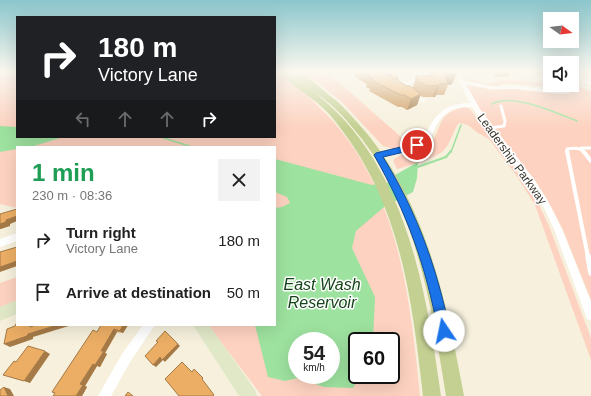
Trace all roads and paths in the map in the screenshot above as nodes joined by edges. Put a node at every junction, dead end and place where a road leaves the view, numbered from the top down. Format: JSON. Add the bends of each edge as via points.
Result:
{"nodes":[{"id":1,"x":306,"y":90,"type":"edge"},
{"id":2,"x":319,"y":90,"type":"edge"},
{"id":3,"x":465,"y":90,"type":"edge"},
{"id":4,"x":411,"y":95,"type":"edge"},
{"id":5,"x":424,"y":101,"type":"dead end"},
{"id":6,"x":473,"y":105,"type":"junction"},
{"id":7,"x":501,"y":106,"type":"dead end"},
{"id":8,"x":490,"y":128,"type":"junction"},
{"id":9,"x":578,"y":148,"type":"junction"},
{"id":10,"x":591,"y":148,"type":"edge"},
{"id":11,"x":372,"y":156,"type":"junction"},
{"id":12,"x":591,"y":161,"type":"edge"},
{"id":13,"x":16,"y":237,"type":"edge"},
{"id":14,"x":0,"y":243,"type":"edge"},
{"id":15,"x":591,"y":273,"type":"edge"},
{"id":16,"x":587,"y":296,"type":"edge"},
{"id":17,"x":16,"y":307,"type":"edge"},
{"id":18,"x":0,"y":314,"type":"edge"},
{"id":19,"x":591,"y":315,"type":"edge"},
{"id":20,"x":149,"y":326,"type":"edge"},
{"id":21,"x":201,"y":326,"type":"edge"},
{"id":22,"x":104,"y":396,"type":"edge"},
{"id":23,"x":249,"y":396,"type":"edge"},
{"id":24,"x":432,"y":396,"type":"edge"},
{"id":25,"x":455,"y":396,"type":"edge"}],
"edges":[{"from":1,"to":11,"type":"main road","via":[[322,103],[358,145]]},
{"from":2,"to":11,"type":"main road","via":[[342,110],[366,138]]},
{"from":3,"to":6,"type":"street","name":"Leadership Parkway"},
{"from":4,"to":5,"type":"lane"},
{"from":6,"to":8,"type":"street","name":"Leadership Parkway"},
{"from":6,"to":11,"type":"street","via":[[454,106],[444,110],[427,138],[417,145]]},
{"from":7,"to":8,"type":"lane","via":[[504,126]]},
{"from":8,"to":16,"type":"street","name":"Leadership Parkway","via":[[533,184],[547,207]]},
{"from":9,"to":10,"type":"lane"},
{"from":9,"to":12,"type":"lane","via":[[586,152]]},
{"from":9,"to":15,"type":"lane","via":[[570,148],[567,153]]},
{"from":11,"to":24,"type":"main road","via":[[406,248],[419,304]]},
{"from":11,"to":25,"type":"main road","via":[[389,172],[415,227],[438,301]]},
{"from":13,"to":14,"type":"street"},
{"from":16,"to":19,"type":"street","name":"Leadership Parkway"},
{"from":17,"to":18,"type":"street"},
{"from":20,"to":22,"type":"street"},
{"from":21,"to":23,"type":"street"}]}
